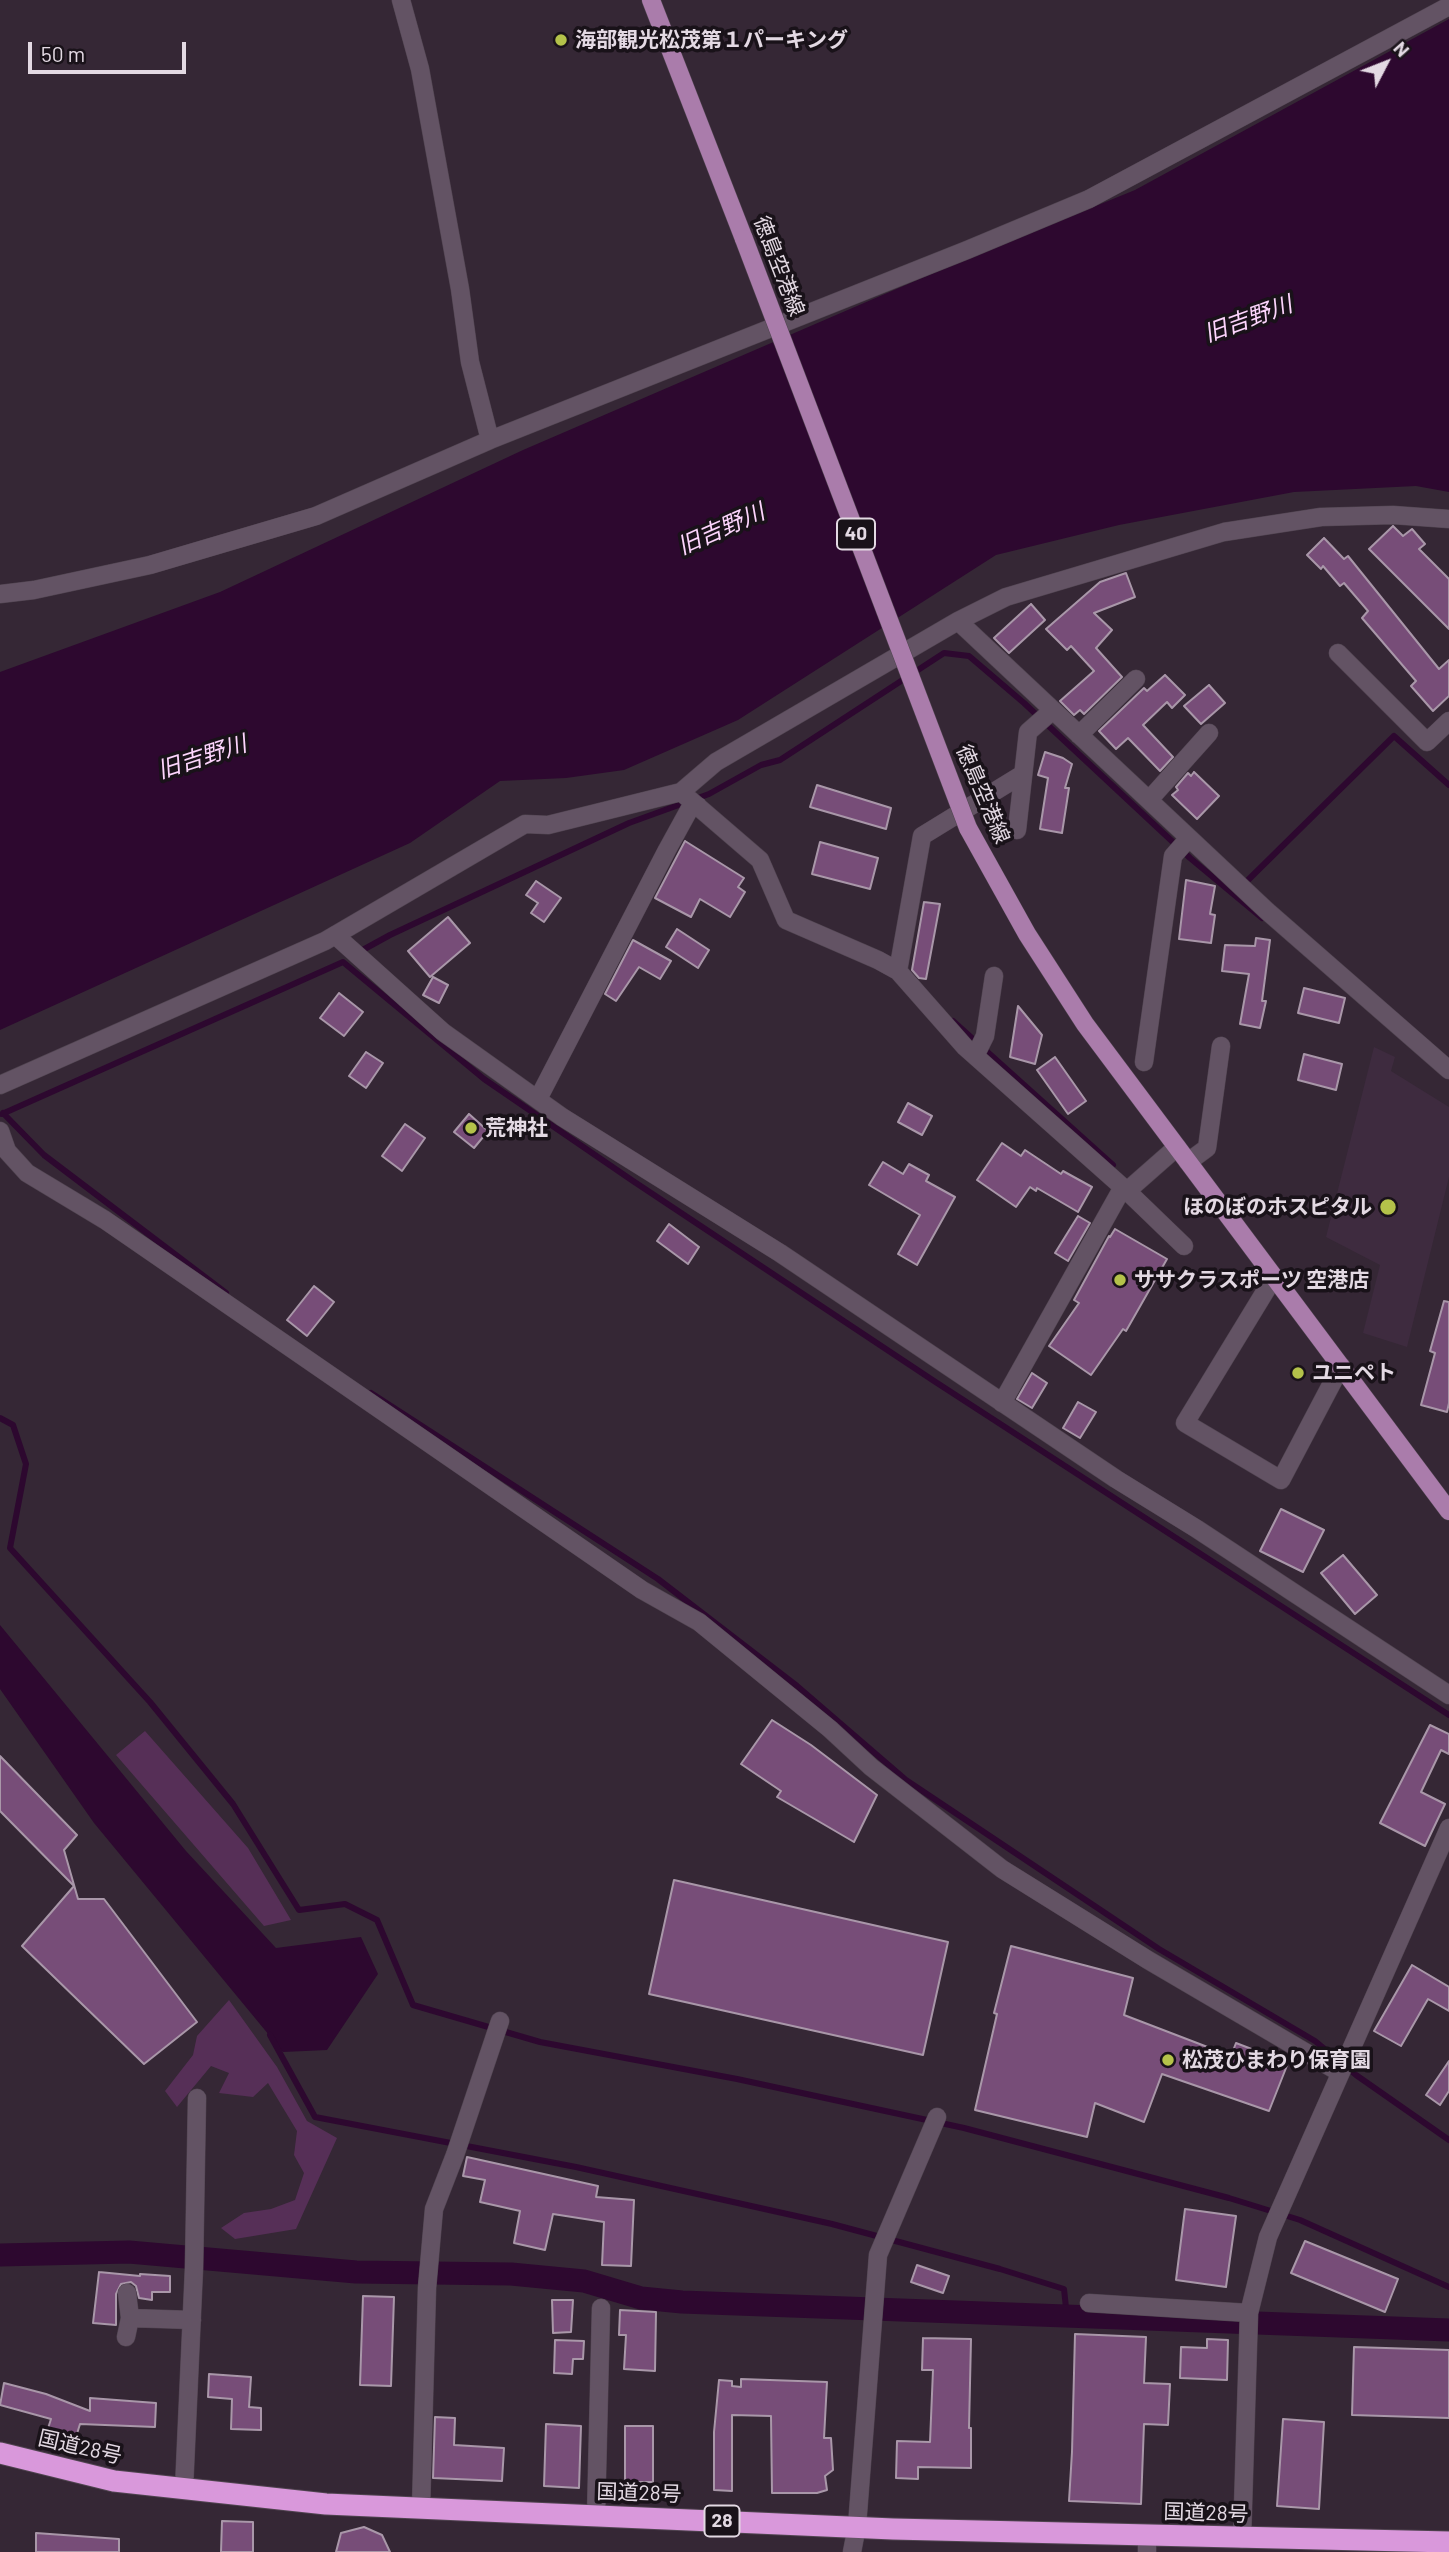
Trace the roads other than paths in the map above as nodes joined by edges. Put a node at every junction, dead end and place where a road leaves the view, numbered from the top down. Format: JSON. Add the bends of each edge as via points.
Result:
{"nodes":[{"id":1,"x":401,"y":0,"type":"edge"},
{"id":2,"x":652,"y":0,"type":"edge"},
{"id":3,"x":1449,"y":6,"type":"edge"},
{"id":4,"x":490,"y":440,"type":"junction"},
{"id":5,"x":1449,"y":519,"type":"edge"},
{"id":6,"x":0,"y":594,"type":"edge"},
{"id":7,"x":958,"y":621,"type":"junction"},
{"id":8,"x":1338,"y":653,"type":"dead end"},
{"id":9,"x":1136,"y":679,"type":"dead end"},
{"id":10,"x":1052,"y":710,"type":"junction"},
{"id":11,"x":1449,"y":721,"type":"edge"},
{"id":12,"x":1209,"y":733,"type":"dead end"},
{"id":13,"x":1079,"y":735,"type":"junction"},
{"id":14,"x":1023,"y":774,"type":"junction"},
{"id":15,"x":681,"y":792,"type":"junction"},
{"id":16,"x":1149,"y":800,"type":"junction"},
{"id":17,"x":698,"y":806,"type":"junction"},
{"id":18,"x":1017,"y":830,"type":"dead end"},
{"id":19,"x":1189,"y":838,"type":"junction"},
{"id":20,"x":335,"y":936,"type":"junction"},
{"id":21,"x":898,"y":971,"type":"junction"},
{"id":22,"x":994,"y":976,"type":"dead end"},
{"id":23,"x":1221,"y":1046,"type":"dead end"},
{"id":24,"x":975,"y":1056,"type":"junction"},
{"id":25,"x":1144,"y":1062,"type":"dead end"},
{"id":26,"x":1449,"y":1070,"type":"edge"},
{"id":27,"x":0,"y":1085,"type":"edge"},
{"id":28,"x":538,"y":1099,"type":"junction"},
{"id":29,"x":0,"y":1131,"type":"edge"},
{"id":30,"x":1177,"y":1147,"type":"junction"},
{"id":31,"x":1188,"y":1162,"type":"junction"},
{"id":32,"x":1125,"y":1189,"type":"junction"},
{"id":33,"x":1184,"y":1246,"type":"dead end"},
{"id":34,"x":1274,"y":1277,"type":"junction"},
{"id":35,"x":1341,"y":1366,"type":"junction"},
{"id":36,"x":1002,"y":1403,"type":"junction"},
{"id":37,"x":1449,"y":1511,"type":"edge"},
{"id":38,"x":1449,"y":1695,"type":"edge"},
{"id":39,"x":1449,"y":1828,"type":"edge"},
{"id":40,"x":500,"y":2021,"type":"dead end"},
{"id":41,"x":1339,"y":2072,"type":"junction"},
{"id":42,"x":197,"y":2098,"type":"dead end"},
{"id":43,"x":937,"y":2117,"type":"dead end"},
{"id":44,"x":127,"y":2293,"type":"dead end"},
{"id":45,"x":1089,"y":2303,"type":"dead end"},
{"id":46,"x":601,"y":2308,"type":"dead end"},
{"id":47,"x":1249,"y":2313,"type":"junction"},
{"id":48,"x":130,"y":2318,"type":"junction"},
{"id":49,"x":192,"y":2320,"type":"junction"},
{"id":50,"x":126,"y":2337,"type":"dead end"},
{"id":51,"x":0,"y":2453,"type":"edge"},
{"id":52,"x":184,"y":2489,"type":"junction"},
{"id":53,"x":421,"y":2508,"type":"junction"},
{"id":54,"x":596,"y":2516,"type":"junction"},
{"id":55,"x":857,"y":2526,"type":"junction"},
{"id":56,"x":1242,"y":2539,"type":"junction"},
{"id":57,"x":1449,"y":2542,"type":"edge"},
{"id":58,"x":1147,"y":2544,"type":"edge"},
{"id":59,"x":1399,"y":2547,"type":"edge"},
{"id":60,"x":852,"y":2552,"type":"edge"}],
"edges":[{"from":1,"to":4,"type":"street","via":[[420,69],[470,362]]},
{"from":2,"to":30,"type":"main road","name":"徳島空港線","number":"40","bridge":true,"via":[[968,828],[1078,1013]]},
{"from":3,"to":4,"type":"street","via":[[1089,198]]},
{"from":4,"to":6,"type":"street","via":[[316,516],[150,565]]},
{"from":5,"to":7,"type":"street","via":[[1321,517],[1224,533],[1006,597]]},
{"from":7,"to":10,"type":"street"},
{"from":7,"to":15,"type":"street","via":[[716,762]]},
{"from":8,"to":11,"type":"street","via":[[1427,742]]},
{"from":9,"to":13,"type":"street"},
{"from":10,"to":13,"type":"street"},
{"from":10,"to":14,"type":"street","via":[[1028,732]]},
{"from":12,"to":16,"type":"street"},
{"from":13,"to":16,"type":"street"},
{"from":14,"to":18,"type":"street"},
{"from":14,"to":21,"type":"street","via":[[922,836]]},
{"from":15,"to":17,"type":"street"},
{"from":15,"to":20,"type":"street","via":[[548,825],[525,824]]},
{"from":16,"to":19,"type":"street"},
{"from":17,"to":21,"type":"street","via":[[760,860],[786,920]]},
{"from":17,"to":28,"type":"street","via":[[689,810],[678,830]]},
{"from":19,"to":25,"type":"street","via":[[1173,856]]},
{"from":19,"to":26,"type":"street"},
{"from":20,"to":27,"type":"street"},
{"from":20,"to":28,"type":"street","via":[[443,1032]]},
{"from":21,"to":24,"type":"street"},
{"from":22,"to":24,"type":"street","via":[[985,1036]]},
{"from":23,"to":31,"type":"street","via":[[1207,1148]]},
{"from":24,"to":32,"type":"street"},
{"from":28,"to":36,"type":"street","via":[[780,1253]]},
{"from":29,"to":41,"type":"street","via":[[8,1151],[27,1173],[104,1220],[642,1590],[699,1622],[871,1768],[1002,1869]]},
{"from":30,"to":31,"type":"main road","name":"徳島空港線","number":"40"},
{"from":30,"to":32,"type":"street"},
{"from":31,"to":34,"type":"main road","name":"徳島空港線","number":"40"},
{"from":32,"to":33,"type":"street"},
{"from":32,"to":36,"type":"street"},
{"from":34,"to":35,"type":"main road","name":"徳島空港線","number":"40"},
{"from":34,"to":35,"type":"street","via":[[1185,1423],[1281,1480]]},
{"from":35,"to":37,"type":"main road","name":"徳島空港線","number":"40"},
{"from":36,"to":38,"type":"street"},
{"from":39,"to":41,"type":"street"},
{"from":40,"to":53,"type":"street","via":[[434,2209],[427,2288]]},
{"from":41,"to":47,"type":"street","via":[[1268,2237]]},
{"from":42,"to":49,"type":"street"},
{"from":43,"to":55,"type":"street","via":[[878,2255]]},
{"from":44,"to":48,"type":"street"},
{"from":45,"to":47,"type":"street"},
{"from":46,"to":54,"type":"street"},
{"from":47,"to":56,"type":"street"},
{"from":48,"to":49,"type":"street"},
{"from":48,"to":50,"type":"street"},
{"from":49,"to":52,"type":"street"},
{"from":51,"to":52,"type":"highway","name":"国道28号","number":"28","via":[[114,2481]]},
{"from":52,"to":53,"type":"highway","name":"国道28号","number":"28","via":[[326,2504]]},
{"from":53,"to":54,"type":"highway","name":"国道28号","number":"28"},
{"from":54,"to":55,"type":"highway","name":"国道28号","number":"28"},
{"from":55,"to":58,"type":"highway","name":"国道28号","number":"28"},
{"from":55,"to":60,"type":"street"},
{"from":56,"to":58,"type":"highway","name":"国道28号","number":"28"},
{"from":56,"to":59,"type":"highway","name":"国道28号","number":"28"},
{"from":57,"to":59,"type":"highway","name":"国道28号","number":"28"}]}
